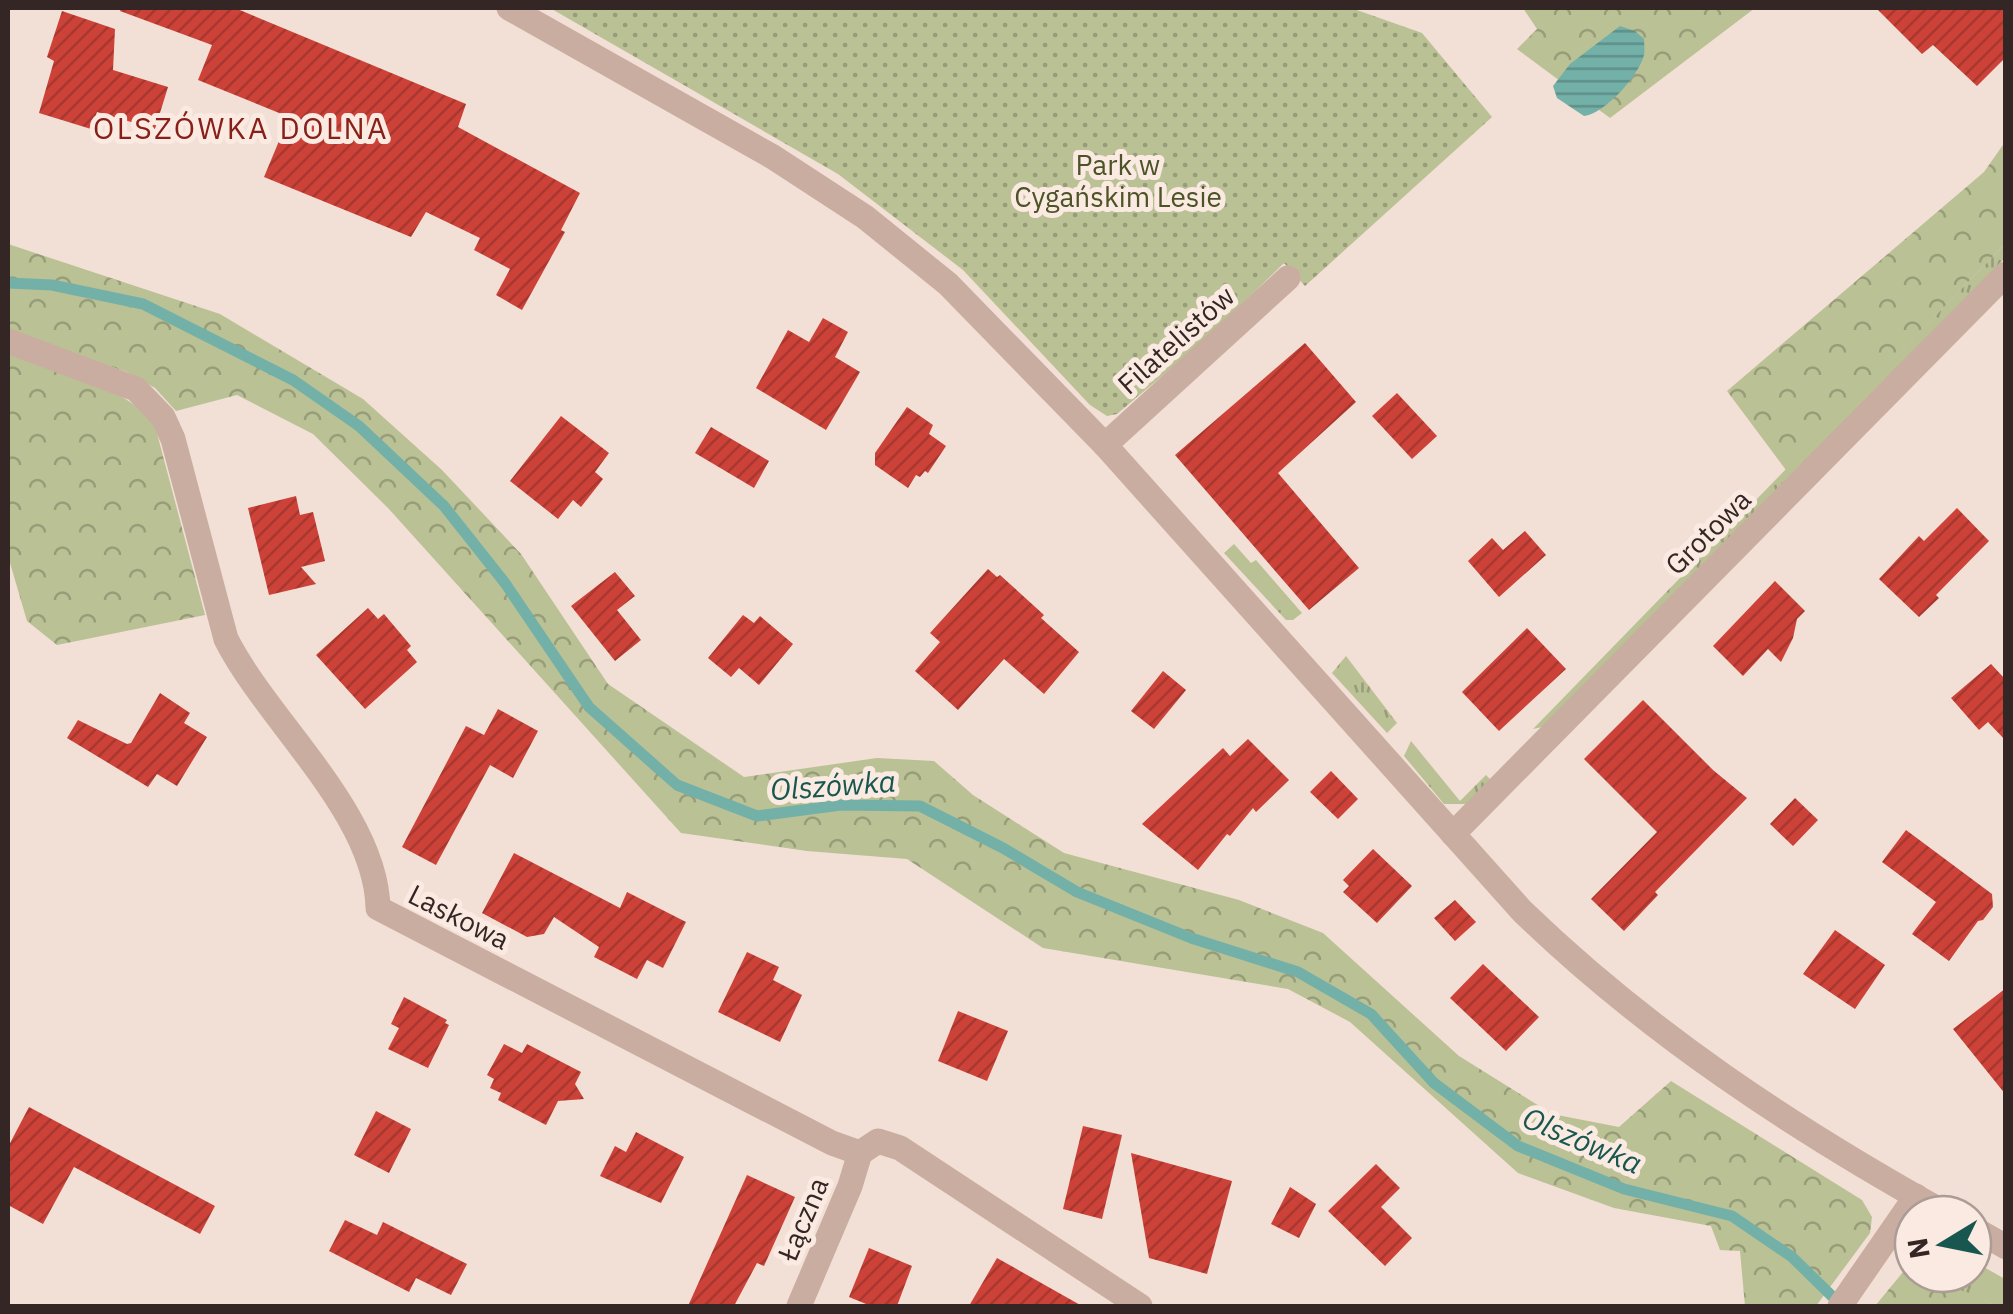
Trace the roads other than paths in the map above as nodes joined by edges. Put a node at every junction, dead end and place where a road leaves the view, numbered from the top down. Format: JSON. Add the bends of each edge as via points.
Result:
{"nodes":[{"id":1,"x":509,"y":8,"type":"edge"},
{"id":2,"x":2006,"y":274,"type":"edge"},
{"id":3,"x":1288,"y":278,"type":"dead end"},
{"id":4,"x":8,"y":342,"type":"edge"},
{"id":5,"x":1104,"y":445,"type":"junction"},
{"id":6,"x":1453,"y":834,"type":"junction"},
{"id":7,"x":860,"y":1154,"type":"junction"},
{"id":8,"x":1913,"y":1194,"type":"edge"},
{"id":9,"x":1893,"y":1230,"type":"edge"},
{"id":10,"x":798,"y":1306,"type":"edge"},
{"id":11,"x":1140,"y":1306,"type":"edge"},
{"id":12,"x":1840,"y":1306,"type":"edge"}],
"edges":[{"from":1,"to":5,"type":"street","via":[[865,216],[948,284]]},
{"from":2,"to":6,"type":"street","name":"Grotowa"},
{"from":3,"to":5,"type":"street","name":"Filatelistów"},
{"from":4,"to":7,"type":"street","name":"Laskowa","via":[[136,389],[163,417],[226,640],[359,836],[372,862],[378,908]]},
{"from":5,"to":6,"type":"street"},
{"from":6,"to":8,"type":"street","via":[[1522,910],[1632,1009],[1772,1110]]},
{"from":7,"to":10,"type":"street","name":"Łączna"},
{"from":7,"to":11,"type":"street","name":"Laskowa","via":[[878,1141],[900,1148]]},
{"from":9,"to":12,"type":"street"}]}
